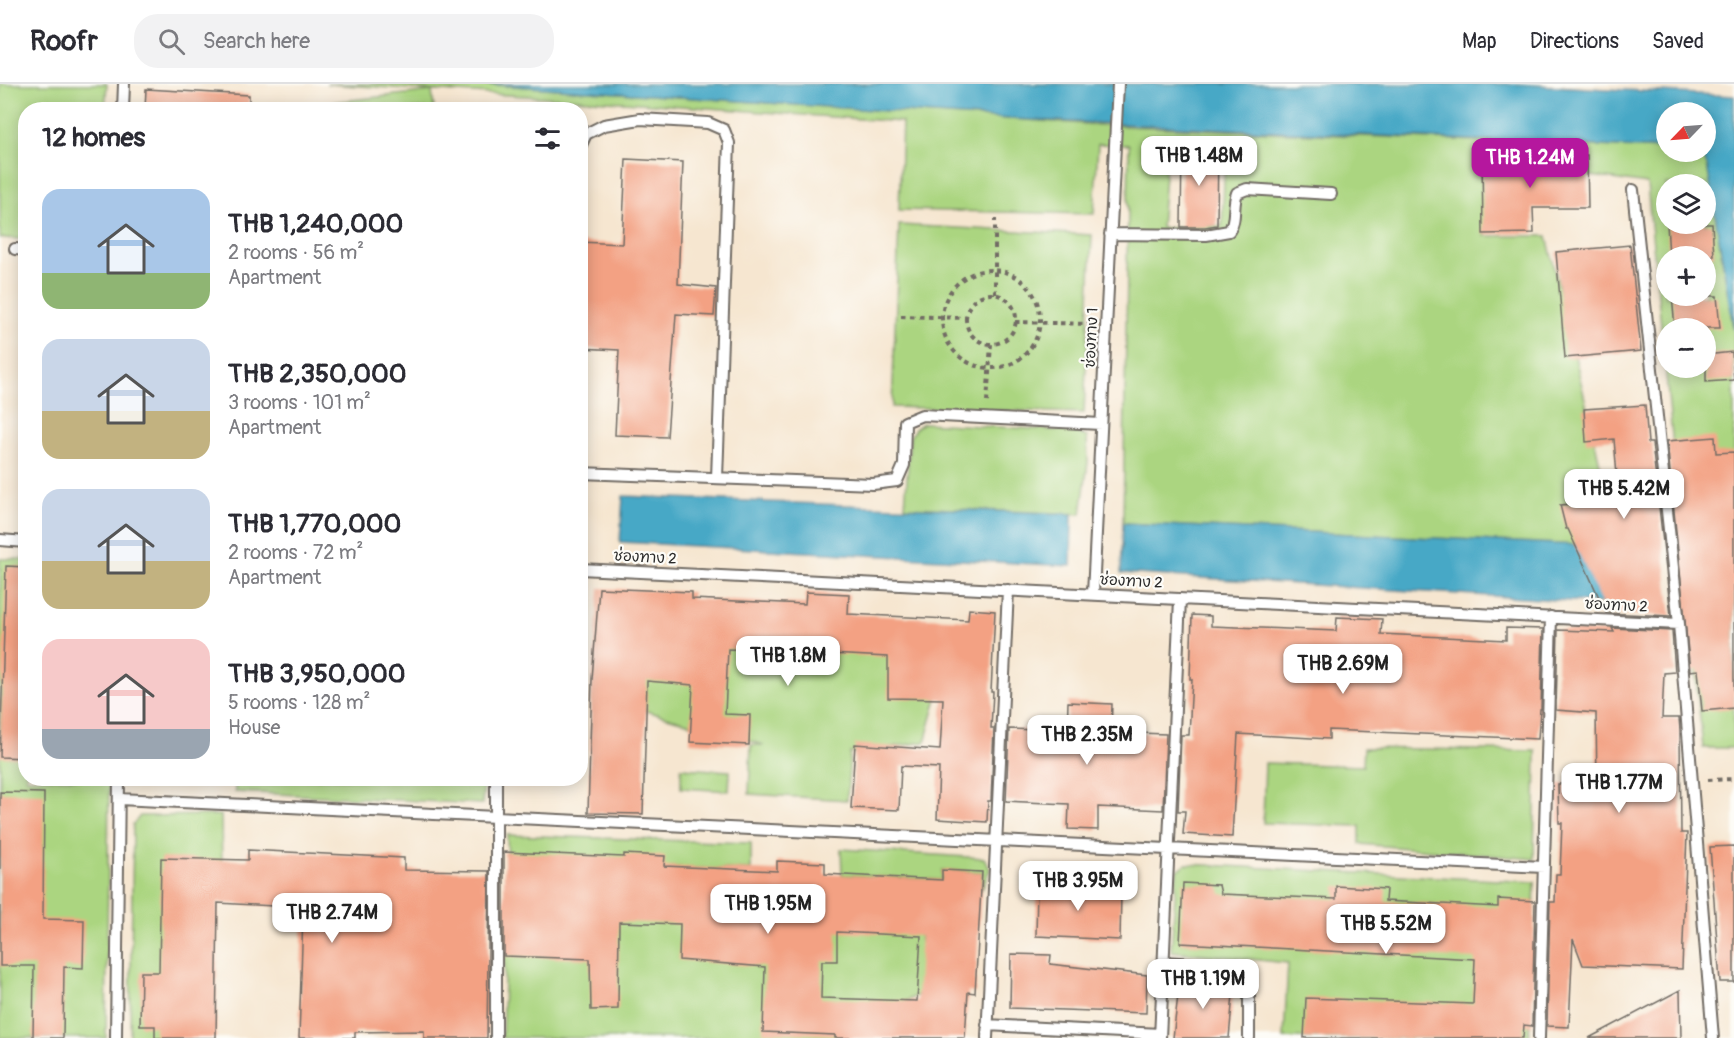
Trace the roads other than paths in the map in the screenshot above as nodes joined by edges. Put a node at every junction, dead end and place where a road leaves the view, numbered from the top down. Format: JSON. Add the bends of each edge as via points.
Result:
{"nodes":[{"id":1,"x":124,"y":84,"type":"edge"},
{"id":2,"x":1118,"y":84,"type":"edge"},
{"id":3,"x":123,"y":102,"type":"edge"},
{"id":4,"x":588,"y":133,"type":"edge"},
{"id":5,"x":1633,"y":190,"type":"dead end"},
{"id":6,"x":1331,"y":194,"type":"dead end"},
{"id":7,"x":1110,"y":234,"type":"junction"},
{"id":8,"x":1101,"y":424,"type":"junction"},
{"id":9,"x":588,"y":473,"type":"edge"},
{"id":10,"x":717,"y":478,"type":"junction"},
{"id":11,"x":0,"y":540,"type":"edge"},
{"id":12,"x":18,"y":541,"type":"edge"},
{"id":13,"x":588,"y":569,"type":"edge"},
{"id":14,"x":1008,"y":590,"type":"junction"},
{"id":15,"x":1093,"y":594,"type":"junction"},
{"id":16,"x":1180,"y":599,"type":"junction"},
{"id":17,"x":1551,"y":617,"type":"junction"},
{"id":18,"x":1679,"y":624,"type":"junction"},
{"id":19,"x":119,"y":786,"type":"edge"},
{"id":20,"x":496,"y":786,"type":"edge"},
{"id":21,"x":119,"y":800,"type":"junction"},
{"id":22,"x":496,"y":816,"type":"junction"},
{"id":23,"x":996,"y":840,"type":"junction"},
{"id":24,"x":1169,"y":849,"type":"junction"},
{"id":25,"x":1544,"y":867,"type":"junction"},
{"id":26,"x":1163,"y":962,"type":"junction"},
{"id":27,"x":987,"y":1025,"type":"junction"},
{"id":28,"x":1160,"y":1036,"type":"edge"},
{"id":29,"x":116,"y":1038,"type":"edge"},
{"id":30,"x":496,"y":1038,"type":"edge"},
{"id":31,"x":987,"y":1038,"type":"edge"},
{"id":32,"x":1249,"y":1038,"type":"edge"},
{"id":33,"x":1539,"y":1038,"type":"edge"},
{"id":34,"x":1713,"y":1038,"type":"edge"}],
"edges":[{"from":1,"to":3,"type":"lane"},
{"from":2,"to":7,"type":"lane","name":"ช่องทาง 1"},
{"from":4,"to":10,"type":"lane","via":[[604,125],[640,119],[708,123],[724,130],[729,143]]},
{"from":5,"to":18,"type":"lane"},
{"from":6,"to":7,"type":"lane","via":[[1247,189],[1237,193],[1234,224],[1229,231],[1206,235]]},
{"from":7,"to":8,"type":"lane","name":"ช่องทาง 1"},
{"from":8,"to":10,"type":"lane","via":[[922,415],[905,423],[904,465],[897,481],[873,484]]},
{"from":8,"to":15,"type":"lane","name":"ช่องทาง 1"},
{"from":9,"to":10,"type":"lane"},
{"from":11,"to":12,"type":"lane"},
{"from":13,"to":14,"type":"lane","name":"ช่องทาง 2"},
{"from":14,"to":15,"type":"lane","name":"ช่องทาง 2"},
{"from":14,"to":23,"type":"lane"},
{"from":15,"to":16,"type":"lane","name":"ช่องทาง 2"},
{"from":16,"to":17,"type":"lane","name":"ช่องทาง 2"},
{"from":16,"to":24,"type":"lane"},
{"from":17,"to":18,"type":"lane","name":"ช่องทาง 2"},
{"from":17,"to":25,"type":"lane"},
{"from":18,"to":34,"type":"lane"},
{"from":19,"to":21,"type":"lane"},
{"from":20,"to":22,"type":"lane"},
{"from":21,"to":22,"type":"lane"},
{"from":21,"to":29,"type":"lane"},
{"from":22,"to":23,"type":"lane"},
{"from":22,"to":30,"type":"lane"},
{"from":23,"to":24,"type":"lane"},
{"from":23,"to":27,"type":"lane"},
{"from":24,"to":25,"type":"lane"},
{"from":24,"to":26,"type":"lane"},
{"from":25,"to":33,"type":"lane"},
{"from":26,"to":28,"type":"lane"},
{"from":26,"to":32,"type":"lane","via":[[1227,966],[1244,972],[1249,983]]},
{"from":27,"to":28,"type":"lane"},
{"from":27,"to":31,"type":"lane"}]}
